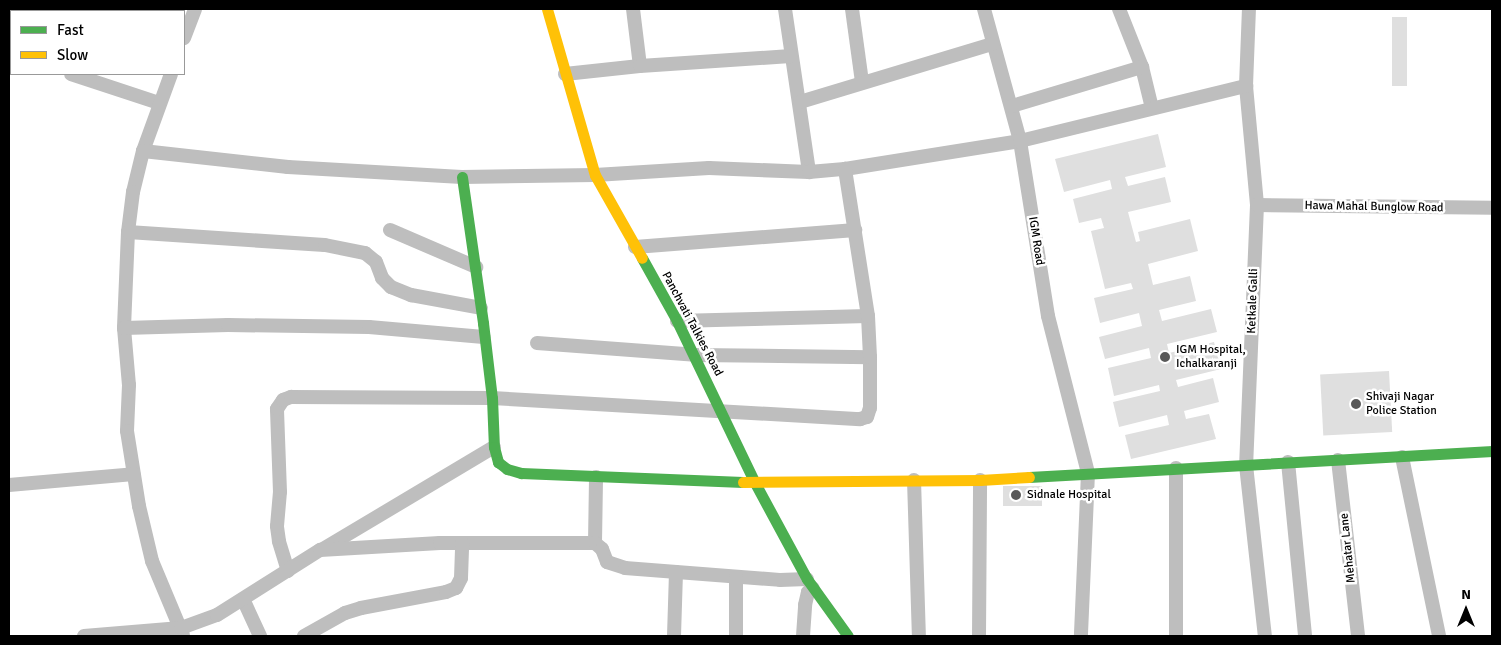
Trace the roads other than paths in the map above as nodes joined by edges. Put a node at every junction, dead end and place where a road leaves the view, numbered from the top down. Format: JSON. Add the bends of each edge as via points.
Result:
{"nodes":[{"id":1,"x":547,"y":9,"type":"edge"},
{"id":2,"x":633,"y":9,"type":"edge"},
{"id":3,"x":785,"y":9,"type":"edge"},
{"id":4,"x":852,"y":9,"type":"edge"},
{"id":5,"x":984,"y":9,"type":"edge"},
{"id":6,"x":1119,"y":9,"type":"edge"},
{"id":7,"x":1249,"y":9,"type":"edge"},
{"id":8,"x":190,"y":15,"type":"edge"},
{"id":9,"x":185,"y":34,"type":"edge"},
{"id":10,"x":992,"y":44,"type":"junction"},
{"id":11,"x":791,"y":56,"type":"junction"},
{"id":12,"x":640,"y":66,"type":"junction"},
{"id":13,"x":1142,"y":67,"type":"junction"},
{"id":14,"x":565,"y":74,"type":"junction"},
{"id":15,"x":74,"y":75,"type":"edge"},
{"id":16,"x":170,"y":75,"type":"edge"},
{"id":17,"x":862,"y":82,"type":"junction"},
{"id":18,"x":1246,"y":86,"type":"junction"},
{"id":19,"x":800,"y":102,"type":"junction"},
{"id":20,"x":159,"y":103,"type":"junction"},
{"id":21,"x":1012,"y":106,"type":"junction"},
{"id":22,"x":1152,"y":108,"type":"junction"},
{"id":23,"x":1020,"y":141,"type":"junction"},
{"id":24,"x":143,"y":151,"type":"junction"},
{"id":25,"x":845,"y":169,"type":"junction"},
{"id":26,"x":809,"y":172,"type":"junction"},
{"id":27,"x":595,"y":175,"type":"junction"},
{"id":28,"x":462,"y":177,"type":"junction"},
{"id":29,"x":1256,"y":205,"type":"junction"},
{"id":30,"x":1492,"y":208,"type":"edge"},
{"id":31,"x":390,"y":230,"type":"dead end"},
{"id":32,"x":855,"y":230,"type":"junction"},
{"id":33,"x":128,"y":232,"type":"junction"},
{"id":34,"x":636,"y":247,"type":"junction"},
{"id":35,"x":476,"y":267,"type":"junction"},
{"id":36,"x":481,"y":308,"type":"junction"},
{"id":37,"x":868,"y":316,"type":"junction"},
{"id":38,"x":677,"y":321,"type":"junction"},
{"id":39,"x":124,"y":328,"type":"junction"},
{"id":40,"x":484,"y":337,"type":"junction"},
{"id":41,"x":537,"y":342,"type":"dead end"},
{"id":42,"x":695,"y":355,"type":"junction"},
{"id":43,"x":870,"y":357,"type":"junction"},
{"id":44,"x":492,"y":398,"type":"junction"},
{"id":45,"x":721,"y":411,"type":"junction"},
{"id":46,"x":494,"y":447,"type":"junction"},
{"id":47,"x":1492,"y":451,"type":"edge"},
{"id":48,"x":1402,"y":457,"type":"junction"},
{"id":49,"x":1338,"y":460,"type":"junction"},
{"id":50,"x":1288,"y":462,"type":"junction"},
{"id":51,"x":1246,"y":464,"type":"junction"},
{"id":52,"x":1176,"y":468,"type":"junction"},
{"id":53,"x":1088,"y":473,"type":"junction"},
{"id":54,"x":134,"y":474,"type":"junction"},
{"id":55,"x":596,"y":476,"type":"junction"},
{"id":56,"x":914,"y":480,"type":"junction"},
{"id":57,"x":980,"y":480,"type":"junction"},
{"id":58,"x":754,"y":482,"type":"junction"},
{"id":59,"x":9,"y":485,"type":"edge"},
{"id":60,"x":462,"y":543,"type":"junction"},
{"id":61,"x":595,"y":543,"type":"junction"},
{"id":62,"x":320,"y":550,"type":"junction"},
{"id":63,"x":288,"y":571,"type":"junction"},
{"id":64,"x":676,"y":572,"type":"junction"},
{"id":65,"x":736,"y":578,"type":"junction"},
{"id":66,"x":810,"y":584,"type":"junction"},
{"id":67,"x":243,"y":599,"type":"junction"},
{"id":68,"x":326,"y":629,"type":"edge"},
{"id":69,"x":182,"y":632,"type":"edge"},
{"id":70,"x":84,"y":636,"type":"edge"},
{"id":71,"x":260,"y":636,"type":"edge"},
{"id":72,"x":304,"y":636,"type":"edge"},
{"id":73,"x":674,"y":636,"type":"edge"},
{"id":74,"x":736,"y":636,"type":"edge"},
{"id":75,"x":803,"y":636,"type":"edge"},
{"id":76,"x":848,"y":636,"type":"edge"},
{"id":77,"x":918,"y":636,"type":"edge"},
{"id":78,"x":979,"y":636,"type":"edge"},
{"id":79,"x":1081,"y":636,"type":"edge"},
{"id":80,"x":1176,"y":636,"type":"edge"},
{"id":81,"x":1265,"y":636,"type":"edge"},
{"id":82,"x":1305,"y":636,"type":"edge"},
{"id":83,"x":1358,"y":636,"type":"edge"},
{"id":84,"x":1439,"y":636,"type":"edge"}],
"edges":[{"from":1,"to":14,"type":"street","name":"Panchvati Talkies Road"},
{"from":2,"to":12,"type":"street"},
{"from":3,"to":11,"type":"street"},
{"from":4,"to":17,"type":"street"},
{"from":5,"to":10,"type":"street","name":"IGM Road"},
{"from":6,"to":13,"type":"street"},
{"from":7,"to":18,"type":"street","name":"Ketkale Galli"},
{"from":8,"to":9,"type":"street"},
{"from":10,"to":17,"type":"street"},
{"from":10,"to":21,"type":"street","name":"IGM Road"},
{"from":11,"to":12,"type":"street"},
{"from":11,"to":19,"type":"street"},
{"from":12,"to":14,"type":"street"},
{"from":13,"to":21,"type":"street"},
{"from":13,"to":22,"type":"street"},
{"from":14,"to":27,"type":"street","name":"Panchvati Talkies Road"},
{"from":15,"to":20,"type":"street"},
{"from":16,"to":20,"type":"street"},
{"from":17,"to":19,"type":"street"},
{"from":18,"to":22,"type":"street"},
{"from":18,"to":29,"type":"street","name":"Ketkale Galli"},
{"from":19,"to":26,"type":"street"},
{"from":20,"to":24,"type":"street"},
{"from":21,"to":23,"type":"street","name":"IGM Road"},
{"from":22,"to":23,"type":"street"},
{"from":23,"to":25,"type":"street"},
{"from":23,"to":53,"type":"street","name":"IGM Road","via":[[1048,316]]},
{"from":24,"to":28,"type":"street","via":[[288,167]]},
{"from":24,"to":33,"type":"street"},
{"from":25,"to":26,"type":"street"},
{"from":25,"to":32,"type":"street"},
{"from":26,"to":27,"type":"street","via":[[709,168]]},
{"from":27,"to":28,"type":"street"},
{"from":27,"to":34,"type":"street","name":"Panchvati Talkies Road"},
{"from":28,"to":35,"type":"street"},
{"from":29,"to":30,"type":"street","name":"Hawa Mahal Bunglow Road"},
{"from":29,"to":51,"type":"street","name":"Ketkale Galli"},
{"from":31,"to":35,"type":"street"},
{"from":32,"to":34,"type":"street"},
{"from":32,"to":37,"type":"street"},
{"from":33,"to":36,"type":"street","via":[[325,246],[364,253],[376,262],[382,278],[391,287],[411,295]]},
{"from":33,"to":39,"type":"street"},
{"from":34,"to":38,"type":"street","name":"Panchvati Talkies Road"},
{"from":35,"to":36,"type":"street"},
{"from":36,"to":40,"type":"street"},
{"from":37,"to":38,"type":"street"},
{"from":37,"to":43,"type":"street"},
{"from":38,"to":42,"type":"street","name":"Panchvati Talkies Road"},
{"from":39,"to":40,"type":"street","via":[[228,325],[369,327]]},
{"from":39,"to":54,"type":"street","via":[[129,385],[127,431]]},
{"from":40,"to":44,"type":"street"},
{"from":41,"to":42,"type":"street"},
{"from":42,"to":43,"type":"street"},
{"from":42,"to":45,"type":"street","name":"Panchvati Talkies Road"},
{"from":43,"to":45,"type":"street","via":[[870,408],[867,417],[860,420]]},
{"from":44,"to":45,"type":"street"},
{"from":44,"to":46,"type":"street"},
{"from":44,"to":63,"type":"street","via":[[291,397],[283,400],[277,409],[280,492],[277,526]]},
{"from":45,"to":58,"type":"street","name":"Panchvati Talkies Road"},
{"from":46,"to":55,"type":"street","via":[[498,462],[521,473]]},
{"from":46,"to":62,"type":"street"},
{"from":47,"to":48,"type":"street"},
{"from":48,"to":49,"type":"street"},
{"from":48,"to":84,"type":"street"},
{"from":49,"to":50,"type":"street"},
{"from":49,"to":83,"type":"street","name":"Mehatar Lane"},
{"from":50,"to":51,"type":"street"},
{"from":50,"to":82,"type":"street"},
{"from":51,"to":52,"type":"street"},
{"from":51,"to":81,"type":"street","name":"Ketkale Galli"},
{"from":52,"to":53,"type":"street"},
{"from":52,"to":80,"type":"street"},
{"from":53,"to":57,"type":"street"},
{"from":53,"to":79,"type":"street","name":"IGM Road"},
{"from":54,"to":59,"type":"street"},
{"from":54,"to":69,"type":"street","via":[[152,561]]},
{"from":55,"to":58,"type":"street"},
{"from":55,"to":61,"type":"street"},
{"from":56,"to":57,"type":"street"},
{"from":56,"to":58,"type":"street"},
{"from":56,"to":77,"type":"street"},
{"from":57,"to":78,"type":"street"},
{"from":58,"to":66,"type":"street","name":"Panchvati Talkies Road"},
{"from":60,"to":61,"type":"street"},
{"from":60,"to":62,"type":"street"},
{"from":60,"to":68,"type":"street","via":[[461,578],[456,588],[361,608]]},
{"from":61,"to":64,"type":"street","via":[[602,549],[607,562],[624,568]]},
{"from":62,"to":63,"type":"street"},
{"from":63,"to":67,"type":"street"},
{"from":64,"to":65,"type":"street"},
{"from":64,"to":73,"type":"street"},
{"from":65,"to":66,"type":"street"},
{"from":65,"to":74,"type":"street"},
{"from":66,"to":75,"type":"street"},
{"from":66,"to":76,"type":"street","name":"Panchvati Talkies Road"},
{"from":67,"to":69,"type":"street"},
{"from":67,"to":71,"type":"street"},
{"from":68,"to":72,"type":"street"},
{"from":69,"to":70,"type":"street"}]}
